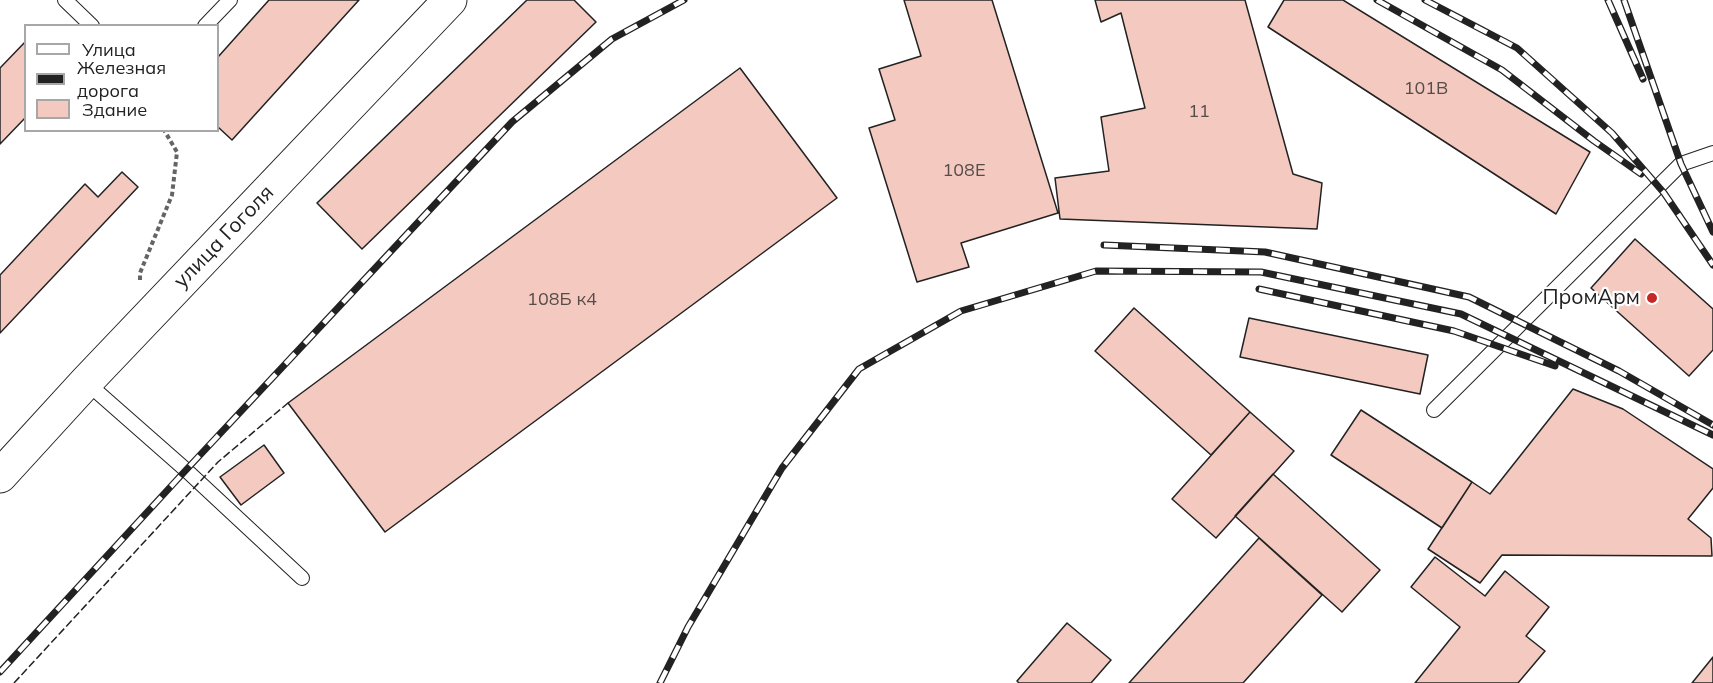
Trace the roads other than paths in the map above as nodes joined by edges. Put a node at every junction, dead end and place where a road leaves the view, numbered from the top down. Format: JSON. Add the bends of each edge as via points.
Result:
{"nodes":[{"id":1,"x":230,"y":0,"type":"edge"},
{"id":2,"x":450,"y":0,"type":"edge"},
{"id":3,"x":68,"y":1,"type":"edge"},
{"id":4,"x":90,"y":24,"type":"edge"},
{"id":5,"x":207,"y":24,"type":"edge"},
{"id":6,"x":1713,"y":153,"type":"edge"},
{"id":7,"x":86,"y":381,"type":"junction"},
{"id":8,"x":1434,"y":410,"type":"dead end"},
{"id":9,"x":0,"y":476,"type":"edge"},
{"id":10,"x":302,"y":578,"type":"dead end"}],
"edges":[{"from":1,"to":5,"type":"lane"},
{"from":2,"to":7,"type":"main road","name":"улица Гоголя"},
{"from":3,"to":4,"type":"lane"},
{"from":6,"to":8,"type":"lane","via":[[1681,164]]},
{"from":7,"to":9,"type":"main road","name":"улица Гоголя"},
{"from":7,"to":10,"type":"lane"}]}
